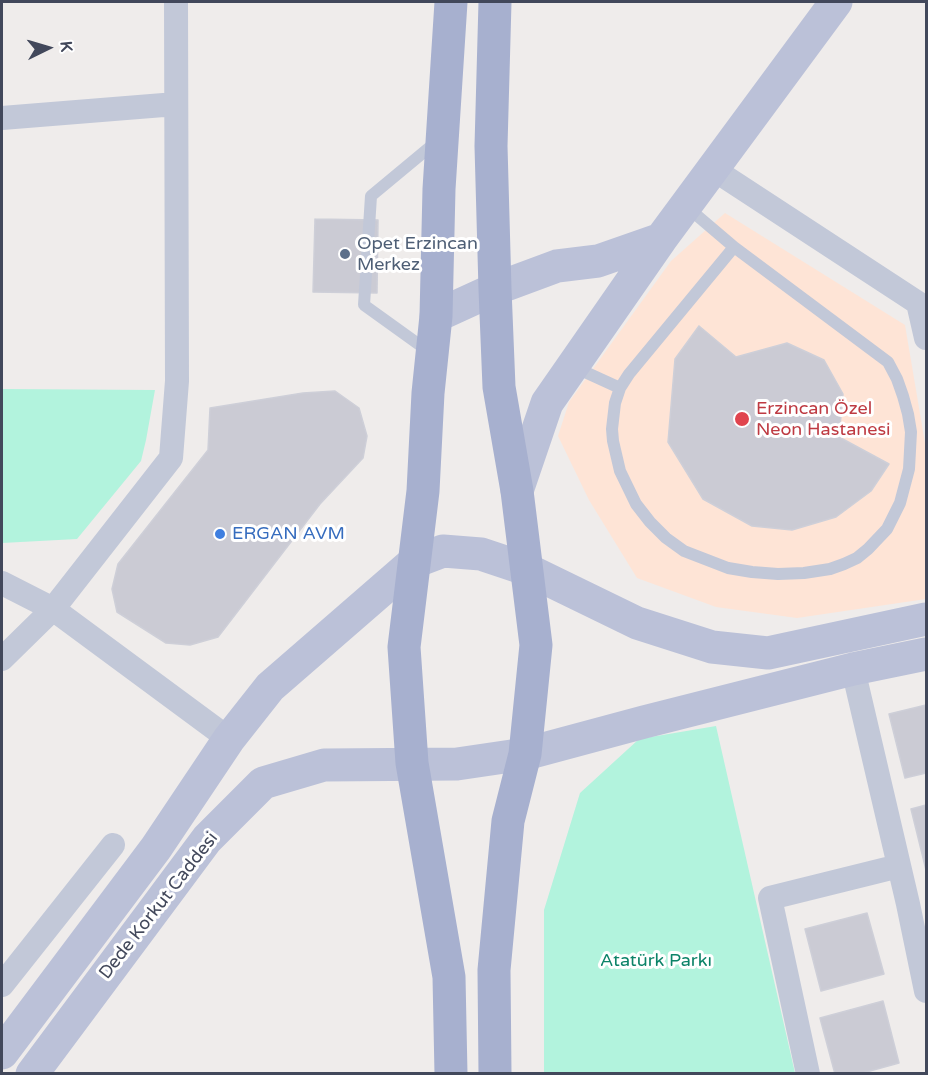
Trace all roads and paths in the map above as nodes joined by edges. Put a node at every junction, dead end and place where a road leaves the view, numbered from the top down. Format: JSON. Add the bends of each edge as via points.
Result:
{"nodes":[{"id":1,"x":176,"y":2,"type":"edge"},
{"id":2,"x":451,"y":2,"type":"edge"},
{"id":3,"x":495,"y":2,"type":"edge"},
{"id":4,"x":836,"y":2,"type":"edge"},
{"id":5,"x":176,"y":104,"type":"junction"},
{"id":6,"x":2,"y":118,"type":"edge"},
{"id":7,"x":442,"y":138,"type":"junction"},
{"id":8,"x":713,"y":169,"type":"junction"},
{"id":9,"x":686,"y":207,"type":"junction"},
{"id":10,"x":662,"y":239,"type":"junction"},
{"id":11,"x":734,"y":247,"type":"junction"},
{"id":12,"x":495,"y":288,"type":"junction"},
{"id":13,"x":922,"y":298,"type":"edge"},
{"id":14,"x":436,"y":316,"type":"junction"},
{"id":15,"x":927,"y":338,"type":"edge"},
{"id":16,"x":432,"y":354,"type":"junction"},
{"id":17,"x":573,"y":366,"type":"junction"},
{"id":18,"x":620,"y":388,"type":"junction"},
{"id":19,"x":516,"y":491,"type":"junction"},
{"id":20,"x":414,"y":562,"type":"junction"},
{"id":21,"x":526,"y":569,"type":"junction"},
{"id":22,"x":2,"y":583,"type":"edge"},
{"id":23,"x":53,"y":609,"type":"junction"},
{"id":24,"x":927,"y":619,"type":"edge"},
{"id":25,"x":927,"y":654,"type":"edge"},
{"id":26,"x":2,"y":659,"type":"edge"},
{"id":27,"x":853,"y":669,"type":"junction"},
{"id":28,"x":229,"y":740,"type":"junction"},
{"id":29,"x":525,"y":754,"type":"junction"},
{"id":30,"x":412,"y":763,"type":"junction"},
{"id":31,"x":113,"y":845,"type":"dead end"},
{"id":32,"x":899,"y":866,"type":"junction"},
{"id":33,"x":917,"y":901,"type":"edge"},
{"id":34,"x":2,"y":985,"type":"edge"},
{"id":35,"x":927,"y":991,"type":"edge"},
{"id":36,"x":2,"y":1053,"type":"edge"},
{"id":37,"x":32,"y":1074,"type":"edge"},
{"id":38,"x":451,"y":1074,"type":"edge"},
{"id":39,"x":495,"y":1074,"type":"edge"},
{"id":40,"x":808,"y":1074,"type":"edge"}],
"edges":[{"from":1,"to":5,"type":"street"},
{"from":2,"to":7,"type":"main road"},
{"from":3,"to":12,"type":"main road","via":[[491,146]]},
{"from":4,"to":8,"type":"main road"},
{"from":5,"to":6,"type":"street"},
{"from":5,"to":23,"type":"street","via":[[177,381],[171,458]]},
{"from":7,"to":14,"type":"main road"},
{"from":7,"to":16,"type":"lane","via":[[371,196],[364,305]]},
{"from":8,"to":9,"type":"main road"},
{"from":8,"to":13,"type":"street"},
{"from":9,"to":10,"type":"main road"},
{"from":9,"to":11,"type":"lane"},
{"from":10,"to":12,"type":"main road","via":[[598,261],[557,266]]},
{"from":10,"to":17,"type":"main road"},
{"from":11,"to":18,"type":"lane"},
{"from":11,"to":18,"type":"lane","via":[[888,362],[908,414],[911,451],[906,486],[887,529],[857,558],[830,569],[804,573],[728,568],[684,551],[650,522],[620,471],[612,429]]},
{"from":12,"to":14,"type":"main road"},
{"from":12,"to":19,"type":"main road","via":[[499,387]]},
{"from":13,"to":15,"type":"street"},
{"from":14,"to":16,"type":"main road"},
{"from":16,"to":20,"type":"main road"},
{"from":17,"to":18,"type":"lane"},
{"from":17,"to":19,"type":"main road","via":[[547,403]]},
{"from":19,"to":21,"type":"main road"},
{"from":20,"to":21,"type":"main road","via":[[443,551],[482,554]]},
{"from":20,"to":28,"type":"main road","name":"Dede Korkut Caddesi","via":[[270,687]]},
{"from":20,"to":30,"type":"main road","via":[[404,647]]},
{"from":21,"to":24,"type":"main road","via":[[637,623],[712,647],[768,653]]},
{"from":21,"to":29,"type":"main road","via":[[536,645]]},
{"from":22,"to":23,"type":"street"},
{"from":23,"to":26,"type":"street"},
{"from":23,"to":28,"type":"street"},
{"from":25,"to":27,"type":"main road","name":"Dede Korkut Caddesi"},
{"from":27,"to":29,"type":"main road","name":"Dede Korkut Caddesi"},
{"from":27,"to":32,"type":"street"},
{"from":28,"to":36,"type":"main road","name":"Dede Korkut Caddesi","via":[[156,848]]},
{"from":29,"to":30,"type":"main road","name":"Dede Korkut Caddesi","via":[[457,764]]},
{"from":29,"to":39,"type":"main road","via":[[508,820],[496,948]]},
{"from":30,"to":37,"type":"main road","name":"Dede Korkut Caddesi","via":[[324,765],[264,783],[207,839]]},
{"from":30,"to":38,"type":"main road","via":[[449,977]]},
{"from":31,"to":34,"type":"street"},
{"from":32,"to":33,"type":"street"},
{"from":32,"to":40,"type":"street","via":[[770,898]]},
{"from":33,"to":35,"type":"street"}]}
